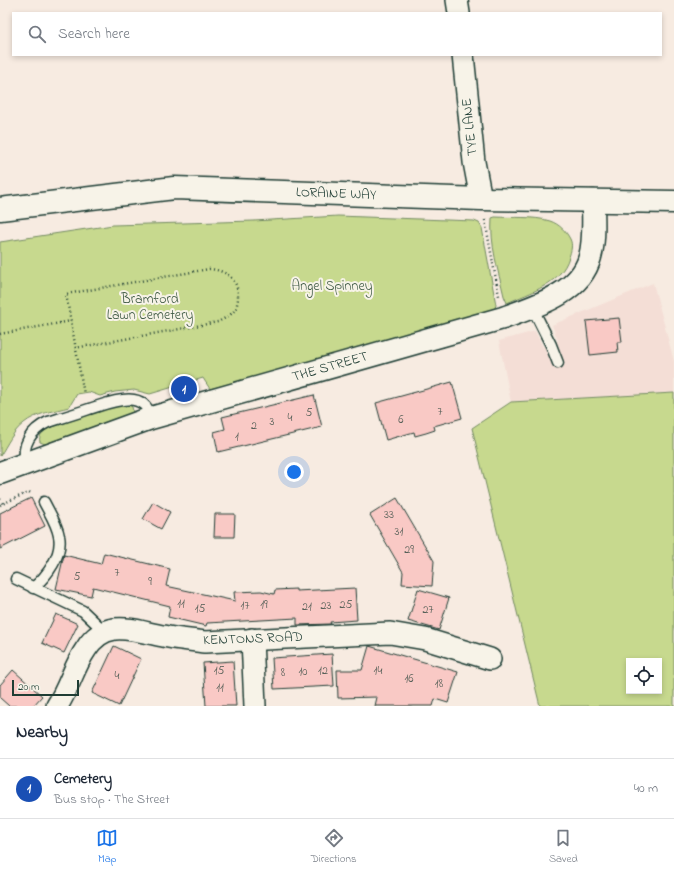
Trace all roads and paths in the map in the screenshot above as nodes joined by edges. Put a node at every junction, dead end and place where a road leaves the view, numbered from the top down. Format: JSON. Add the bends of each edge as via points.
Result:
{"nodes":[{"id":1,"x":457,"y":0,"type":"edge"},
{"id":2,"x":459,"y":12,"type":"edge"},
{"id":3,"x":463,"y":56,"type":"edge"},
{"id":4,"x":481,"y":199,"type":"junction"},
{"id":5,"x":593,"y":201,"type":"junction"},
{"id":6,"x":674,"y":202,"type":"edge"},
{"id":7,"x":0,"y":209,"type":"edge"},
{"id":8,"x":532,"y":307,"type":"junction"},
{"id":9,"x":503,"y":318,"type":"junction"},
{"id":10,"x":71,"y":321,"type":"junction"},
{"id":11,"x":0,"y":334,"type":"edge"},
{"id":12,"x":75,"y":348,"type":"junction"},
{"id":13,"x":558,"y":363,"type":"dead end"},
{"id":14,"x":87,"y":410,"type":"junction"},
{"id":15,"x":151,"y":418,"type":"junction"},
{"id":16,"x":26,"y":463,"type":"junction"},
{"id":17,"x":0,"y":473,"type":"edge"},
{"id":18,"x":0,"y":499,"type":"edge"},
{"id":19,"x":44,"y":502,"type":"joint"},
{"id":20,"x":1,"y":505,"type":"edge"},
{"id":21,"x":16,"y":579,"type":"dead end"},
{"id":22,"x":33,"y":588,"type":"junction"},
{"id":23,"x":104,"y":632,"type":"junction"},
{"id":24,"x":252,"y":638,"type":"junction"},
{"id":25,"x":490,"y":659,"type":"dead end"},
{"id":26,"x":57,"y":706,"type":"edge"},
{"id":27,"x":255,"y":706,"type":"edge"}],
"edges":[{"from":1,"to":2,"type":"street"},
{"from":3,"to":4,"type":"street","name":"TYE LANE","via":[[474,162]]},
{"from":4,"to":5,"type":"main road","name":"LORAINE WAY"},
{"from":4,"to":7,"type":"main road","name":"LORAINE WAY","via":[[174,188]]},
{"from":4,"to":9,"type":"path"},
{"from":5,"to":6,"type":"main road","name":"LORAINE WAY"},
{"from":5,"to":8,"type":"main road","name":"THE STREET","via":[[593,244],[581,276],[563,291]]},
{"from":8,"to":9,"type":"main road","name":"THE STREET"},
{"from":8,"to":13,"type":"lane"},
{"from":9,"to":15,"type":"main road","name":"THE STREET"},
{"from":10,"to":11,"type":"path"},
{"from":10,"to":12,"type":"path"},
{"from":10,"to":12,"type":"path","via":[[66,294],[209,269],[226,273],[234,280],[238,290],[238,301],[234,311],[218,322]]},
{"from":12,"to":14,"type":"path"},
{"from":14,"to":15,"type":"lane","via":[[112,401],[128,399],[141,402],[147,407]]},
{"from":14,"to":16,"type":"lane","via":[[39,427],[25,445]]},
{"from":15,"to":16,"type":"main road","name":"THE STREET"},
{"from":16,"to":17,"type":"main road","name":"THE STREET"},
{"from":18,"to":20,"type":"path"},
{"from":19,"to":20,"type":"path","via":[[29,492]]},
{"from":19,"to":22,"type":"lane","via":[[60,542],[50,570]]},
{"from":21,"to":22,"type":"lane"},
{"from":22,"to":23,"type":"lane","via":[[83,611]]},
{"from":23,"to":24,"type":"street","name":"KENTONS ROAD","via":[[128,628],[205,642]]},
{"from":23,"to":26,"type":"street","name":"KENTONS ROAD","via":[[86,648]]},
{"from":24,"to":25,"type":"street","name":"KENTONS ROAD","via":[[390,633],[425,639]]},
{"from":24,"to":27,"type":"street"}]}
